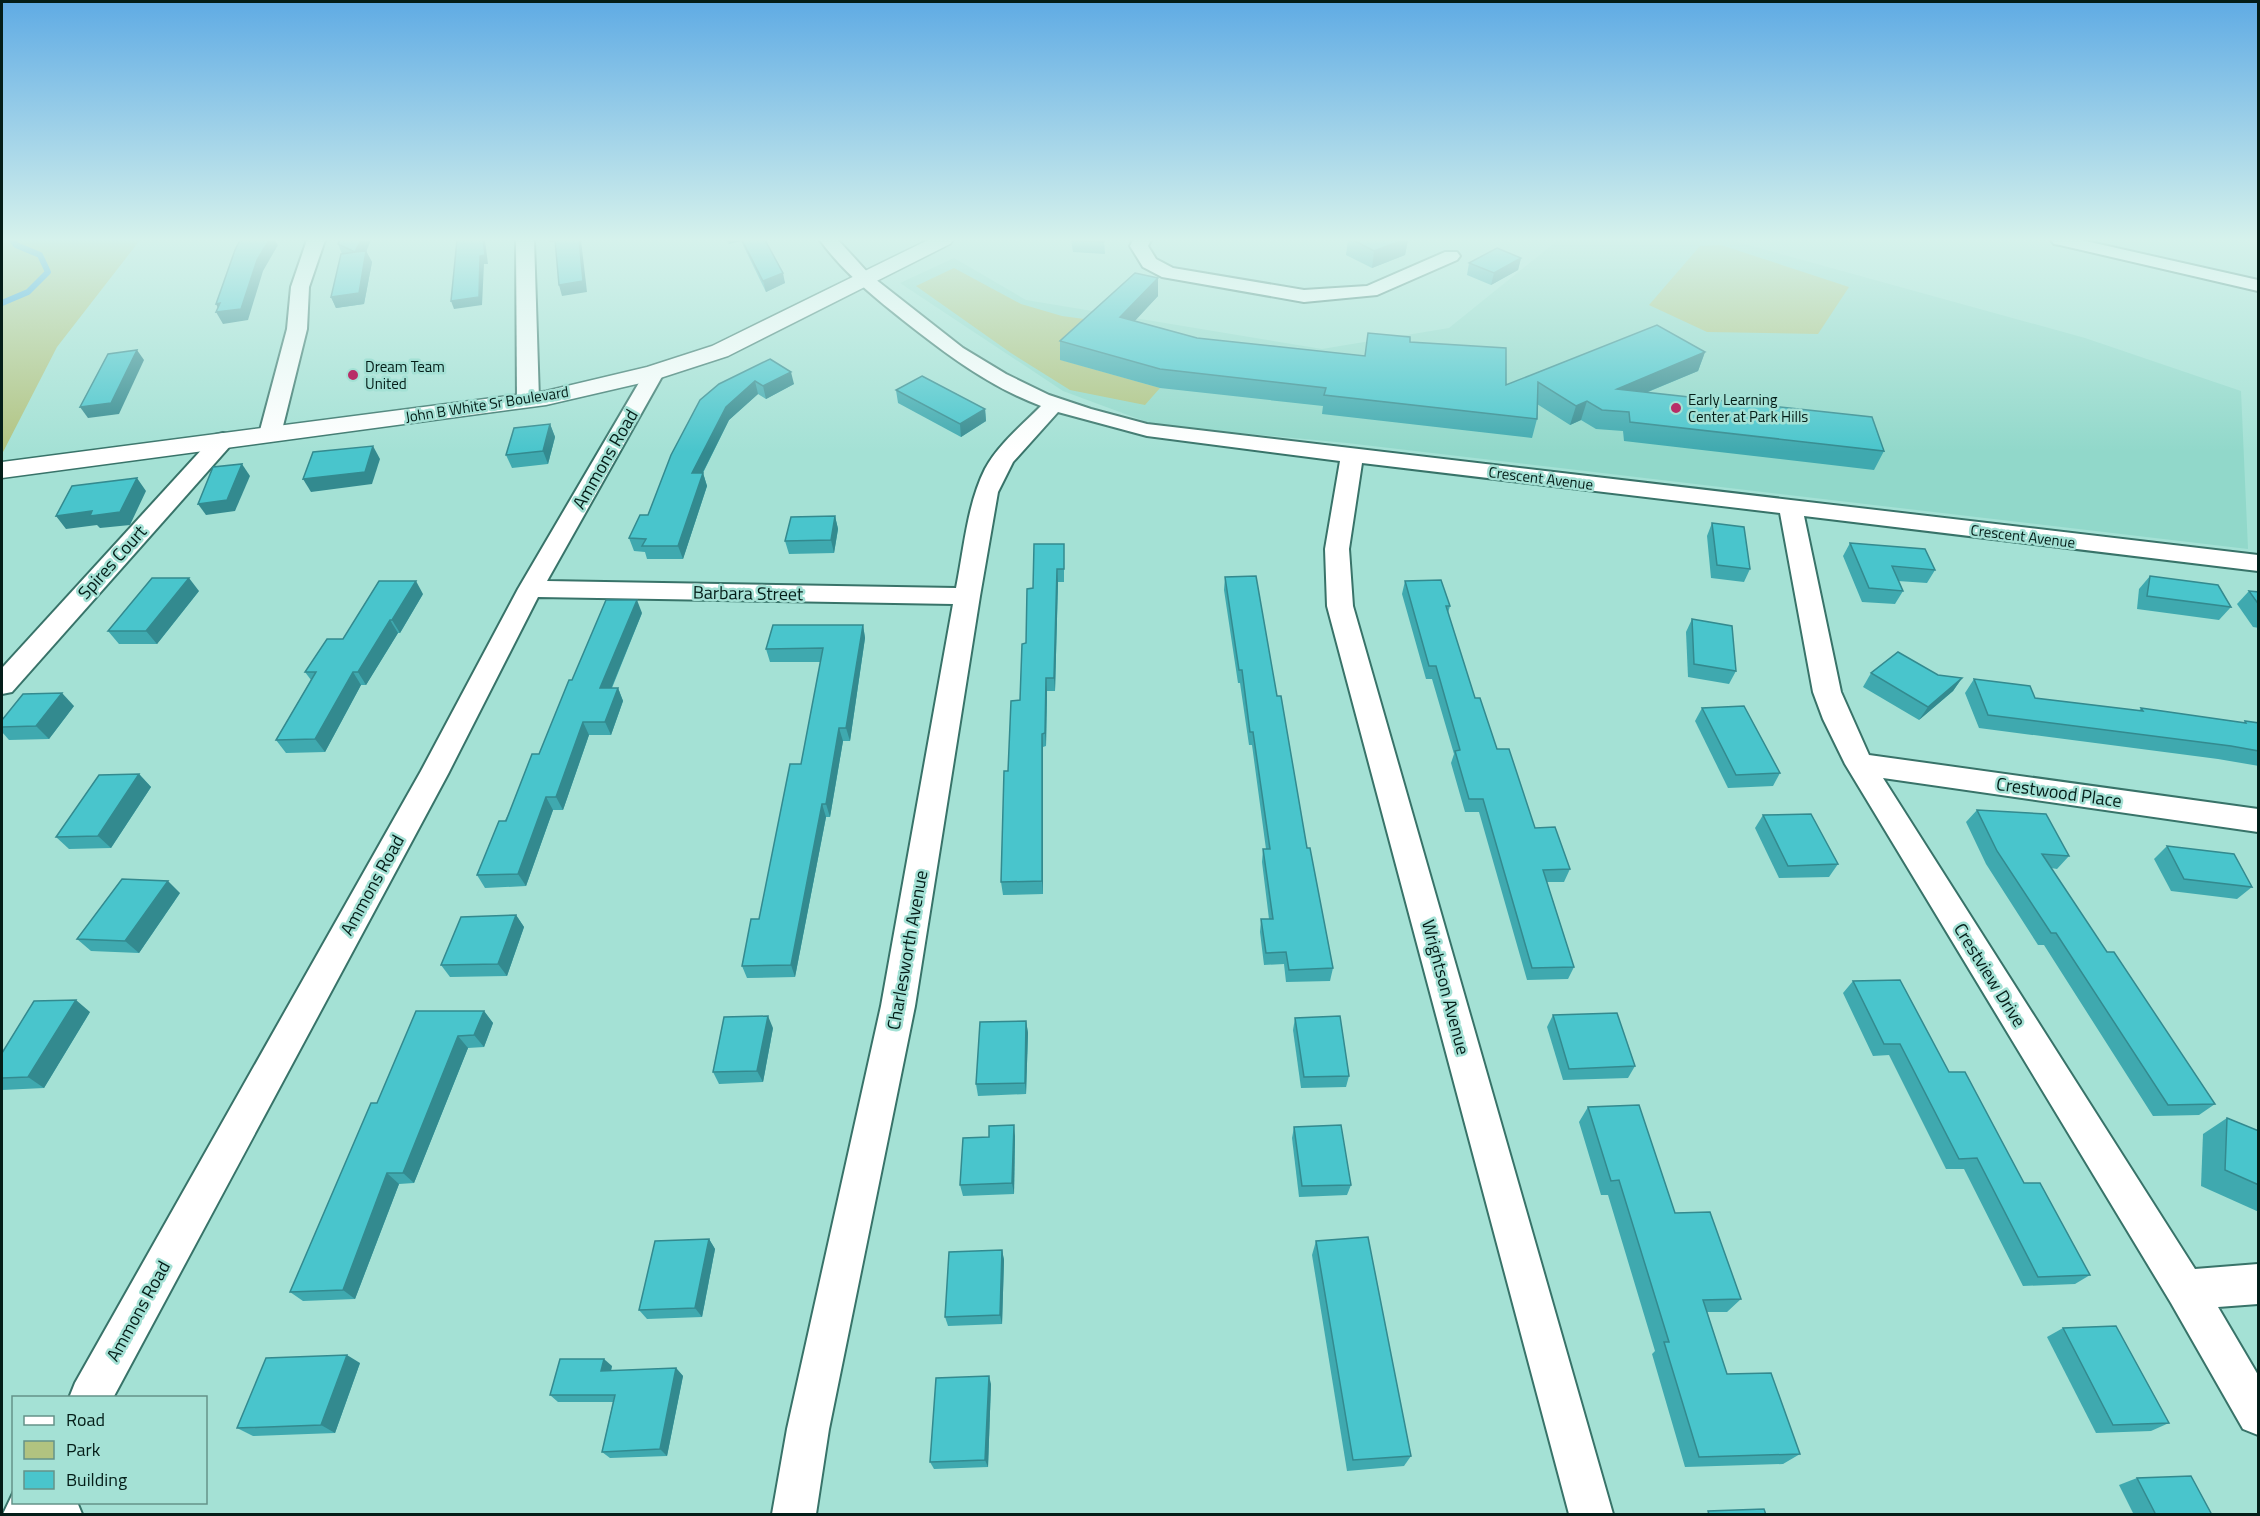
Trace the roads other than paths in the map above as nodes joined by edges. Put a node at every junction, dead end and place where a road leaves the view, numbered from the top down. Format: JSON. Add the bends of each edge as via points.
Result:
{"nodes":[{"id":1,"x":298,"y":311,"type":"edge"},
{"id":2,"x":526,"y":311,"type":"edge"},
{"id":3,"x":800,"y":311,"type":"edge"},
{"id":4,"x":904,"y":311,"type":"edge"},
{"id":5,"x":654,"y":373,"type":"junction"},
{"id":6,"x":528,"y":400,"type":"junction"},
{"id":7,"x":1054,"y":404,"type":"junction"},
{"id":8,"x":270,"y":434,"type":"junction"},
{"id":9,"x":223,"y":440,"type":"junction"},
{"id":10,"x":1352,"y":456,"type":"junction"},
{"id":11,"x":2,"y":470,"type":"edge"},
{"id":12,"x":1791,"y":508,"type":"junction"},
{"id":13,"x":2259,"y":563,"type":"edge"},
{"id":14,"x":530,"y":590,"type":"junction"},
{"id":15,"x":967,"y":596,"type":"junction"},
{"id":16,"x":2,"y":685,"type":"edge"},
{"id":17,"x":1859,"y":764,"type":"junction"},
{"id":18,"x":2259,"y":819,"type":"edge"},
{"id":19,"x":2259,"y":1284,"type":"edge"},
{"id":20,"x":2185,"y":1289,"type":"junction"},
{"id":21,"x":91,"y":1396,"type":"edge"},
{"id":22,"x":2259,"y":1414,"type":"edge"},
{"id":23,"x":794,"y":1515,"type":"edge"},
{"id":24,"x":1591,"y":1515,"type":"edge"}],
"edges":[{"from":1,"to":8,"type":"street","via":[[297,330]]},
{"from":2,"to":6,"type":"street"},
{"from":3,"to":5,"type":"main road","name":"John B White Sr Boulevard","via":[[720,351]]},
{"from":4,"to":7,"type":"street","name":"Crescent Avenue","via":[[969,361]]},
{"from":5,"to":6,"type":"main road","name":"John B White Sr Boulevard"},
{"from":5,"to":14,"type":"street","name":"Ammons Road"},
{"from":6,"to":8,"type":"main road","name":"John B White Sr Boulevard"},
{"from":7,"to":10,"type":"street","name":"Crescent Avenue","via":[[1147,430]]},
{"from":7,"to":15,"type":"street","name":"Charlesworth Avenue","via":[[1005,457],[991,480]]},
{"from":8,"to":9,"type":"main road","name":"John B White Sr Boulevard"},
{"from":9,"to":11,"type":"main road","name":"John B White Sr Boulevard"},
{"from":9,"to":16,"type":"street","name":"Spires Court"},
{"from":10,"to":12,"type":"street","name":"Crescent Avenue"},
{"from":10,"to":24,"type":"street","name":"Wrightson Avenue","via":[[1337,543],[1335,584]]},
{"from":12,"to":13,"type":"street","name":"Crescent Avenue"},
{"from":12,"to":17,"type":"street","name":"Crestview Drive","via":[[1827,692]]},
{"from":14,"to":15,"type":"street","name":"Barbara Street"},
{"from":14,"to":21,"type":"street","name":"Ammons Road","via":[[434,774]]},
{"from":15,"to":23,"type":"street","name":"Charlesworth Avenue","via":[[898,1006],[808,1429]]},
{"from":17,"to":18,"type":"street","name":"Crestwood Place"},
{"from":17,"to":20,"type":"street","name":"Crestview Drive"},
{"from":19,"to":20,"type":"street"},
{"from":20,"to":22,"type":"street","name":"Crestview Drive"}]}
